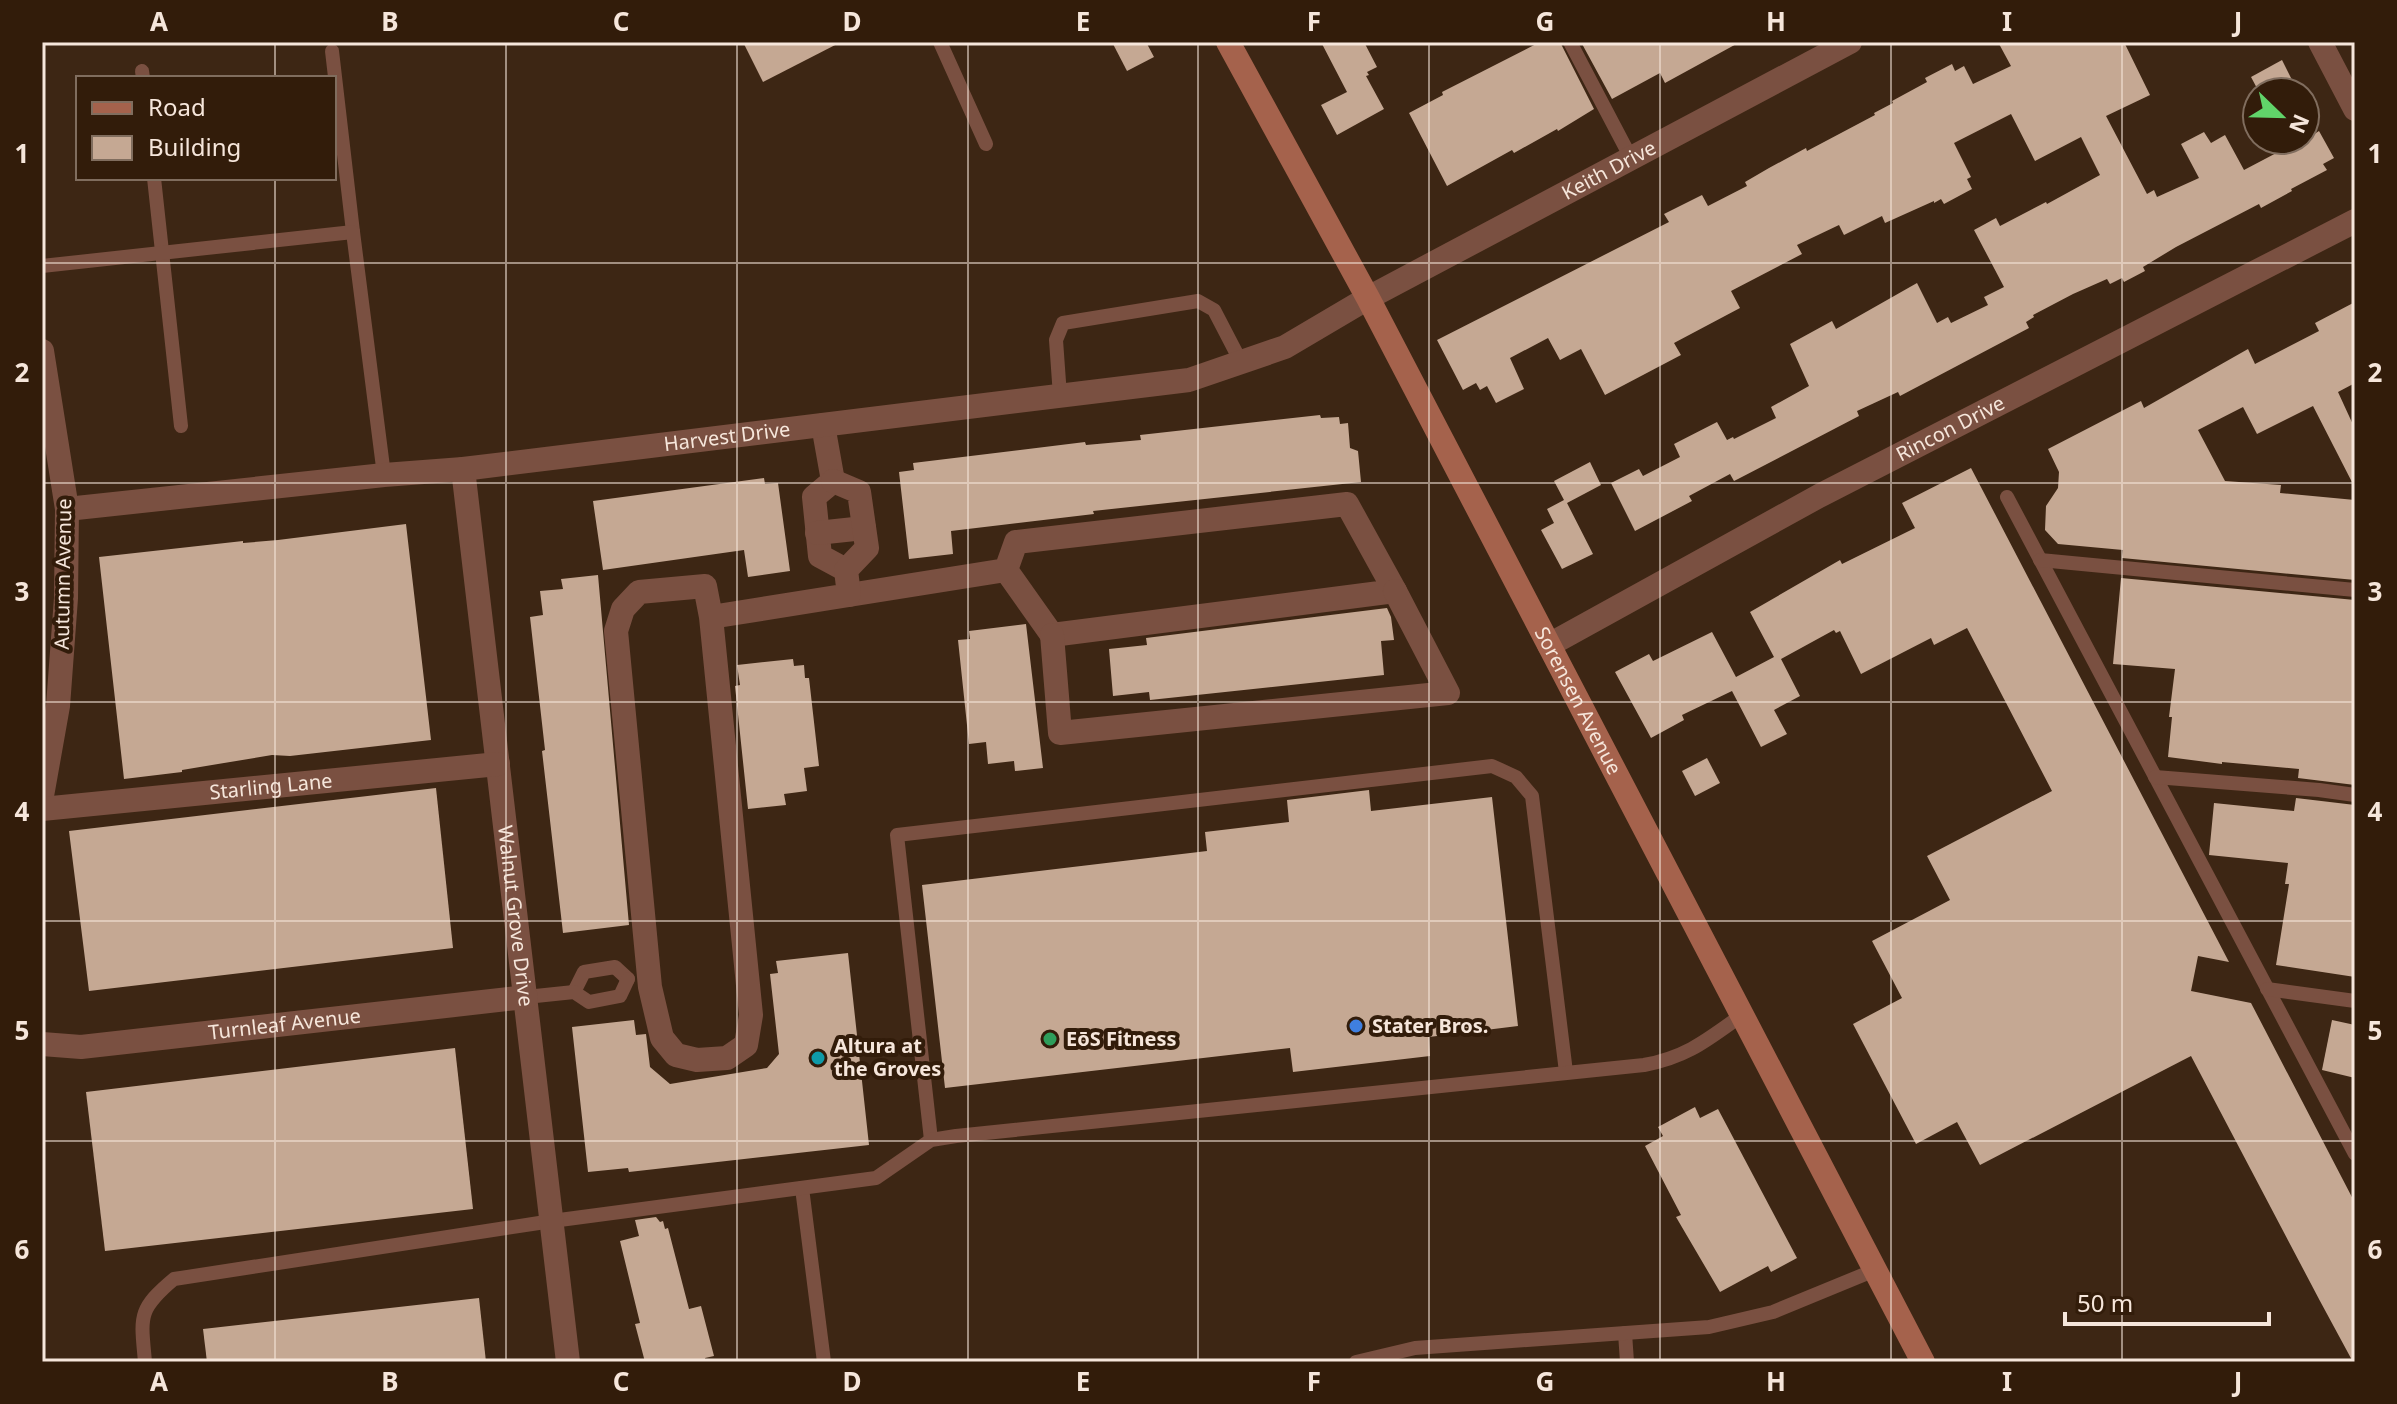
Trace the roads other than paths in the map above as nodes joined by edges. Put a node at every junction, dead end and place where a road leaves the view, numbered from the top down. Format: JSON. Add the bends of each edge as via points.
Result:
{"nodes":[{"id":1,"x":940,"y":42,"type":"edge"},
{"id":2,"x":1228,"y":42,"type":"edge"},
{"id":3,"x":1570,"y":42,"type":"edge"},
{"id":4,"x":1850,"y":42,"type":"edge"},
{"id":5,"x":2320,"y":42,"type":"edge"},
{"id":6,"x":332,"y":51,"type":"dead end"},
{"id":7,"x":335,"y":76,"type":"edge"},
{"id":8,"x":336,"y":85,"type":"edge"},
{"id":9,"x":2355,"y":109,"type":"edge"},
{"id":10,"x":986,"y":144,"type":"dead end"},
{"id":11,"x":1631,"y":158,"type":"junction"},
{"id":12,"x":154,"y":180,"type":"edge"},
{"id":13,"x":2355,"y":221,"type":"edge"},
{"id":14,"x":353,"y":232,"type":"junction"},
{"id":15,"x":162,"y":252,"type":"junction"},
{"id":16,"x":42,"y":266,"type":"edge"},
{"id":17,"x":1368,"y":298,"type":"junction"},
{"id":18,"x":42,"y":351,"type":"edge"},
{"id":19,"x":1241,"y":362,"type":"junction"},
{"id":20,"x":1060,"y":396,"type":"junction"},
{"id":21,"x":46,"y":406,"type":"edge"},
{"id":22,"x":823,"y":425,"type":"junction"},
{"id":23,"x":181,"y":426,"type":"dead end"},
{"id":24,"x":463,"y":469,"type":"junction"},
{"id":25,"x":384,"y":475,"type":"junction"},
{"id":26,"x":833,"y":481,"type":"junction"},
{"id":27,"x":2007,"y":497,"type":"dead end"},
{"id":28,"x":67,"y":509,"type":"junction"},
{"id":29,"x":864,"y":528,"type":"junction"},
{"id":30,"x":817,"y":533,"type":"junction"},
{"id":31,"x":2040,"y":560,"type":"junction"},
{"id":32,"x":1006,"y":570,"type":"junction"},
{"id":33,"x":848,"y":583,"type":"junction"},
{"id":34,"x":2355,"y":590,"type":"edge"},
{"id":35,"x":1395,"y":591,"type":"junction"},
{"id":36,"x":711,"y":617,"type":"junction"},
{"id":37,"x":1052,"y":635,"type":"junction"},
{"id":38,"x":1549,"y":645,"type":"junction"},
{"id":39,"x":498,"y":764,"type":"junction"},
{"id":40,"x":2155,"y":777,"type":"junction"},
{"id":41,"x":2355,"y":795,"type":"edge"},
{"id":42,"x":42,"y":796,"type":"edge"},
{"id":43,"x":42,"y":809,"type":"edge"},
{"id":44,"x":638,"y":976,"type":"junction"},
{"id":45,"x":2267,"y":989,"type":"junction"},
{"id":46,"x":574,"y":992,"type":"junction"},
{"id":47,"x":526,"y":997,"type":"junction"},
{"id":48,"x":2355,"y":1001,"type":"edge"},
{"id":49,"x":1742,"y":1015,"type":"junction"},
{"id":50,"x":42,"y":1044,"type":"edge"},
{"id":51,"x":1566,"y":1072,"type":"junction"},
{"id":52,"x":931,"y":1140,"type":"junction"},
{"id":53,"x":2355,"y":1154,"type":"edge"},
{"id":54,"x":802,"y":1188,"type":"junction"},
{"id":55,"x":552,"y":1221,"type":"junction"},
{"id":56,"x":1875,"y":1270,"type":"junction"},
{"id":57,"x":1625,"y":1333,"type":"junction"},
{"id":58,"x":1464,"y":1345,"type":"junction"},
{"id":59,"x":145,"y":1362,"type":"edge"},
{"id":60,"x":568,"y":1362,"type":"edge"},
{"id":61,"x":824,"y":1362,"type":"edge"},
{"id":62,"x":1356,"y":1362,"type":"edge"},
{"id":63,"x":1466,"y":1362,"type":"edge"},
{"id":64,"x":1627,"y":1362,"type":"edge"},
{"id":65,"x":1923,"y":1362,"type":"edge"}],
"edges":[{"from":1,"to":10,"type":"lane"},
{"from":2,"to":17,"type":"street","name":"Sorensen Avenue"},
{"from":3,"to":11,"type":"lane"},
{"from":4,"to":11,"type":"street","name":"Keith Drive"},
{"from":5,"to":9,"type":"street"},
{"from":6,"to":7,"type":"lane"},
{"from":8,"to":14,"type":"lane"},
{"from":11,"to":17,"type":"street","name":"Keith Drive"},
{"from":12,"to":15,"type":"lane"},
{"from":13,"to":38,"type":"street","name":"Rincon Drive","via":[[1819,496]]},
{"from":14,"to":15,"type":"lane"},
{"from":14,"to":25,"type":"lane"},
{"from":15,"to":16,"type":"lane"},
{"from":15,"to":23,"type":"lane"},
{"from":17,"to":19,"type":"street","name":"Harvest Drive","via":[[1285,347]]},
{"from":17,"to":38,"type":"street","name":"Sorensen Avenue"},
{"from":18,"to":21,"type":"street","name":"Autumn Avenue"},
{"from":19,"to":20,"type":"street","name":"Harvest Drive","via":[[1189,380]]},
{"from":19,"to":20,"type":"lane","via":[[1214,310],[1198,301],[1063,323],[1056,340]]},
{"from":20,"to":22,"type":"street","name":"Harvest Drive"},
{"from":21,"to":28,"type":"street","name":"Autumn Avenue"},
{"from":22,"to":24,"type":"street","name":"Harvest Drive"},
{"from":22,"to":26,"type":"street"},
{"from":24,"to":25,"type":"street","name":"Harvest Drive"},
{"from":24,"to":39,"type":"street","name":"Walnut Grove Drive"},
{"from":25,"to":28,"type":"street","name":"Harvest Drive"},
{"from":26,"to":29,"type":"street","via":[[859,492]]},
{"from":26,"to":30,"type":"street","via":[[814,497]]},
{"from":27,"to":31,"type":"lane"},
{"from":28,"to":42,"type":"street","name":"Autumn Avenue","via":[[58,706]]},
{"from":29,"to":30,"type":"street"},
{"from":29,"to":33,"type":"street","via":[[867,548]]},
{"from":30,"to":33,"type":"street","via":[[820,556]]},
{"from":31,"to":34,"type":"lane"},
{"from":31,"to":40,"type":"lane"},
{"from":32,"to":33,"type":"street"},
{"from":32,"to":35,"type":"street","via":[[1016,542],[1347,504]]},
{"from":32,"to":37,"type":"street"},
{"from":33,"to":36,"type":"street"},
{"from":35,"to":37,"type":"street"},
{"from":35,"to":37,"type":"street","via":[[1448,693],[1060,733]]},
{"from":36,"to":44,"type":"street","via":[[705,586],[639,592],[623,609],[616,631]]},
{"from":36,"to":44,"type":"street","via":[[751,1015],[746,1045],[727,1058],[676,1055],[662,1038]]},
{"from":38,"to":49,"type":"street","name":"Sorensen Avenue"},
{"from":39,"to":43,"type":"street","name":"Starling Lane"},
{"from":39,"to":47,"type":"street","name":"Walnut Grove Drive"},
{"from":40,"to":41,"type":"lane"},
{"from":40,"to":45,"type":"lane"},
{"from":44,"to":46,"type":"lane","via":[[620,996],[589,1002]]},
{"from":44,"to":46,"type":"lane","via":[[615,967],[584,972]]},
{"from":45,"to":48,"type":"lane"},
{"from":45,"to":53,"type":"lane"},
{"from":46,"to":47,"type":"lane"},
{"from":47,"to":50,"type":"street","name":"Turnleaf Avenue","via":[[81,1047]]},
{"from":47,"to":55,"type":"street","name":"Walnut Grove Drive"},
{"from":49,"to":51,"type":"lane","via":[[1672,1060]]},
{"from":49,"to":56,"type":"street","name":"Sorensen Avenue"},
{"from":51,"to":52,"type":"lane"},
{"from":51,"to":52,"type":"lane","via":[[1532,796],[1516,777],[1492,766],[897,835]]},
{"from":52,"to":54,"type":"lane","via":[[876,1178]]},
{"from":54,"to":55,"type":"lane"},
{"from":54,"to":61,"type":"lane"},
{"from":55,"to":59,"type":"lane","via":[[174,1279],[153,1296],[141,1320]]},
{"from":55,"to":60,"type":"street","name":"Walnut Grove Drive"},
{"from":56,"to":57,"type":"lane","via":[[1739,1321]]},
{"from":56,"to":65,"type":"street","name":"Sorensen Avenue"},
{"from":57,"to":58,"type":"lane"},
{"from":57,"to":64,"type":"lane"},
{"from":58,"to":62,"type":"lane","via":[[1415,1348]]},
{"from":58,"to":63,"type":"lane"}]}
